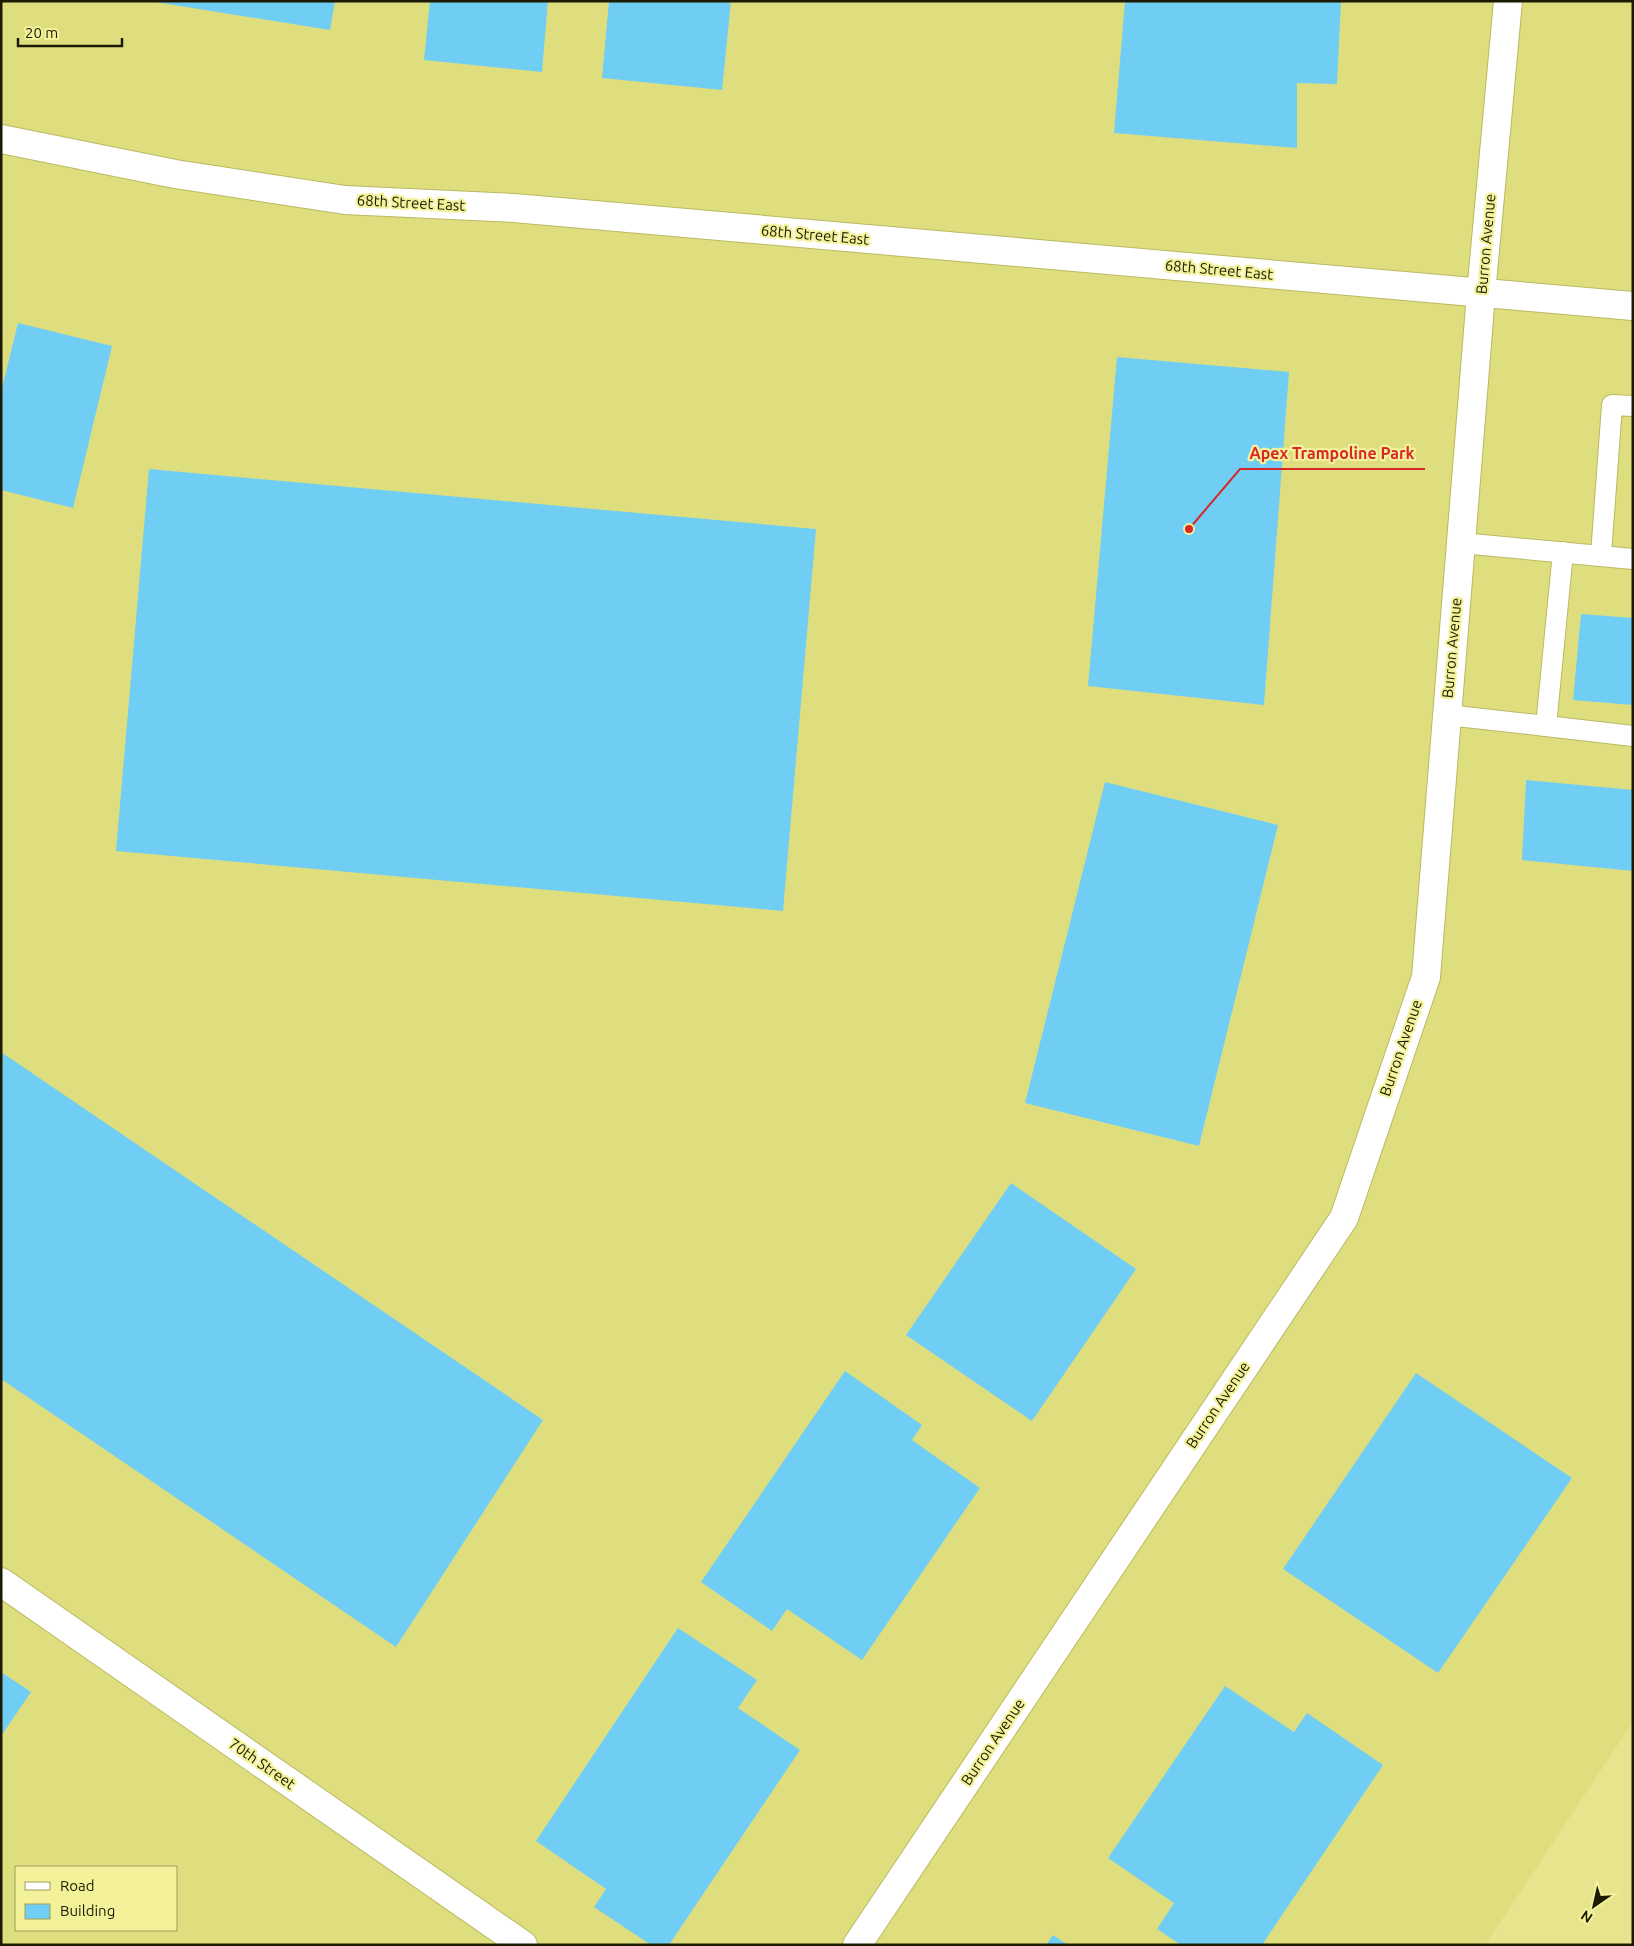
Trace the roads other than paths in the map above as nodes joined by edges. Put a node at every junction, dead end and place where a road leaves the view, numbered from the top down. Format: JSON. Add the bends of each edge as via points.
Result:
{"nodes":[{"id":1,"x":1508,"y":1,"type":"edge"},
{"id":2,"x":1,"y":139,"type":"edge"},
{"id":3,"x":1481,"y":294,"type":"junction"},
{"id":4,"x":1633,"y":306,"type":"edge"},
{"id":5,"x":1633,"y":406,"type":"edge"},
{"id":6,"x":1461,"y":543,"type":"junction"},
{"id":7,"x":1563,"y":552,"type":"junction"},
{"id":8,"x":1601,"y":555,"type":"junction"},
{"id":9,"x":1633,"y":559,"type":"edge"},
{"id":10,"x":1447,"y":715,"type":"junction"},
{"id":11,"x":1546,"y":726,"type":"junction"},
{"id":12,"x":1633,"y":736,"type":"edge"},
{"id":13,"x":1,"y":1582,"type":"edge"},
{"id":14,"x":523,"y":1945,"type":"edge"},
{"id":15,"x":857,"y":1945,"type":"edge"}],
"edges":[{"from":1,"to":3,"type":"street","name":"Burron Avenue"},
{"from":2,"to":3,"type":"street","name":"68th Street East","via":[[175,174],[345,200],[514,208]]},
{"from":3,"to":4,"type":"street","name":"68th Street East"},
{"from":3,"to":6,"type":"street","name":"Burron Avenue"},
{"from":5,"to":8,"type":"lane","via":[[1612,405]]},
{"from":6,"to":7,"type":"lane"},
{"from":6,"to":10,"type":"street","name":"Burron Avenue"},
{"from":7,"to":8,"type":"lane"},
{"from":7,"to":11,"type":"lane"},
{"from":8,"to":9,"type":"lane"},
{"from":10,"to":11,"type":"lane"},
{"from":10,"to":15,"type":"street","name":"Burron Avenue","via":[[1426,977],[1344,1218]]},
{"from":11,"to":12,"type":"lane"},
{"from":13,"to":14,"type":"street","name":"70th Street"}]}
